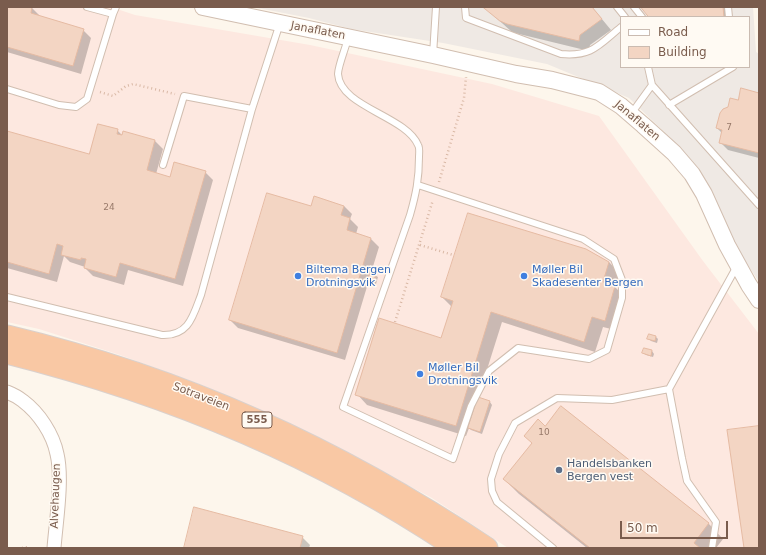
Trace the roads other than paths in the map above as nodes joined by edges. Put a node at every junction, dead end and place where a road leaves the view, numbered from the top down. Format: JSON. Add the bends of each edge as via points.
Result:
{"nodes":[{"id":1,"x":87,"y":7,"type":"edge"},
{"id":2,"x":116,"y":7,"type":"edge"},
{"id":3,"x":203,"y":7,"type":"edge"},
{"id":4,"x":436,"y":7,"type":"edge"},
{"id":5,"x":465,"y":7,"type":"edge"},
{"id":6,"x":617,"y":7,"type":"edge"},
{"id":7,"x":634,"y":7,"type":"edge"},
{"id":8,"x":113,"y":14,"type":"junction"},
{"id":9,"x":624,"y":16,"type":"edge"},
{"id":10,"x":641,"y":16,"type":"edge"},
{"id":11,"x":280,"y":23,"type":"junction"},
{"id":12,"x":620,"y":27,"type":"edge"},
{"id":13,"x":349,"y":37,"type":"junction"},
{"id":14,"x":433,"y":54,"type":"junction"},
{"id":15,"x":648,"y":68,"type":"edge"},
{"id":16,"x":731,"y":68,"type":"edge"},
{"id":17,"x":652,"y":85,"type":"junction"},
{"id":18,"x":7,"y":89,"type":"edge"},
{"id":19,"x":669,"y":105,"type":"junction"},
{"id":20,"x":252,"y":109,"type":"junction"},
{"id":21,"x":631,"y":114,"type":"junction"},
{"id":22,"x":163,"y":165,"type":"dead end"},
{"id":23,"x":418,"y":185,"type":"junction"},
{"id":24,"x":759,"y":205,"type":"edge"},
{"id":25,"x":738,"y":264,"type":"junction"},
{"id":26,"x":7,"y":297,"type":"edge"},
{"id":27,"x":759,"y":300,"type":"edge"},
{"id":28,"x":7,"y":336,"type":"edge"},
{"id":29,"x":7,"y":354,"type":"edge"},
{"id":30,"x":669,"y":388,"type":"junction"},
{"id":31,"x":7,"y":392,"type":"edge"},
{"id":32,"x":54,"y":548,"type":"edge"},
{"id":33,"x":456,"y":548,"type":"edge"},
{"id":34,"x":487,"y":548,"type":"edge"},
{"id":35,"x":553,"y":548,"type":"edge"},
{"id":36,"x":712,"y":548,"type":"edge"}],
"edges":[{"from":1,"to":8,"type":"lane"},
{"from":2,"to":8,"type":"lane"},
{"from":3,"to":11,"type":"street","name":"Janaflaten"},
{"from":4,"to":14,"type":"lane"},
{"from":5,"to":12,"type":"lane","via":[[466,18],[561,54],[584,54],[593,50]]},
{"from":6,"to":9,"type":"lane"},
{"from":7,"to":10,"type":"lane"},
{"from":8,"to":18,"type":"lane","via":[[87,99],[76,106],[59,105]]},
{"from":11,"to":13,"type":"street","name":"Janaflaten"},
{"from":11,"to":20,"type":"lane"},
{"from":13,"to":14,"type":"street","name":"Janaflaten"},
{"from":13,"to":23,"type":"lane","via":[[338,73],[342,86],[361,104],[410,133],[419,146]]},
{"from":14,"to":21,"type":"street","name":"Janaflaten","via":[[586,88],[599,92]]},
{"from":15,"to":17,"type":"lane"},
{"from":16,"to":19,"type":"lane"},
{"from":17,"to":19,"type":"lane"},
{"from":17,"to":21,"type":"lane"},
{"from":19,"to":24,"type":"lane"},
{"from":20,"to":22,"type":"lane","via":[[184,96]]},
{"from":20,"to":26,"type":"lane","via":[[201,295],[191,322],[179,332],[162,335]]},
{"from":21,"to":25,"type":"street","name":"Janaflaten","via":[[674,153],[692,174]]},
{"from":23,"to":23,"type":"lane","via":[[583,239],[614,259],[622,280],[622,298],[607,350],[589,359],[518,348],[489,370],[471,406],[453,459],[343,407],[410,215]]},
{"from":25,"to":27,"type":"street","name":"Janaflaten"},
{"from":25,"to":30,"type":"lane"},
{"from":28,"to":34,"type":"highway","name":"Sotraveien","number":"555","via":[[65,350],[143,375],[246,415],[293,436],[385,484]]},
{"from":29,"to":33,"type":"highway","name":"Sotraveien","number":"555","via":[[99,379],[238,430],[380,501]]},
{"from":30,"to":35,"type":"lane","via":[[612,400],[557,398],[515,423],[499,454],[491,479],[492,491],[497,502]]},
{"from":30,"to":36,"type":"lane","via":[[687,481],[716,522]]},
{"from":31,"to":32,"type":"street","name":"Alvehaugen","via":[[22,400],[37,414],[58,454],[59,480]]}]}
